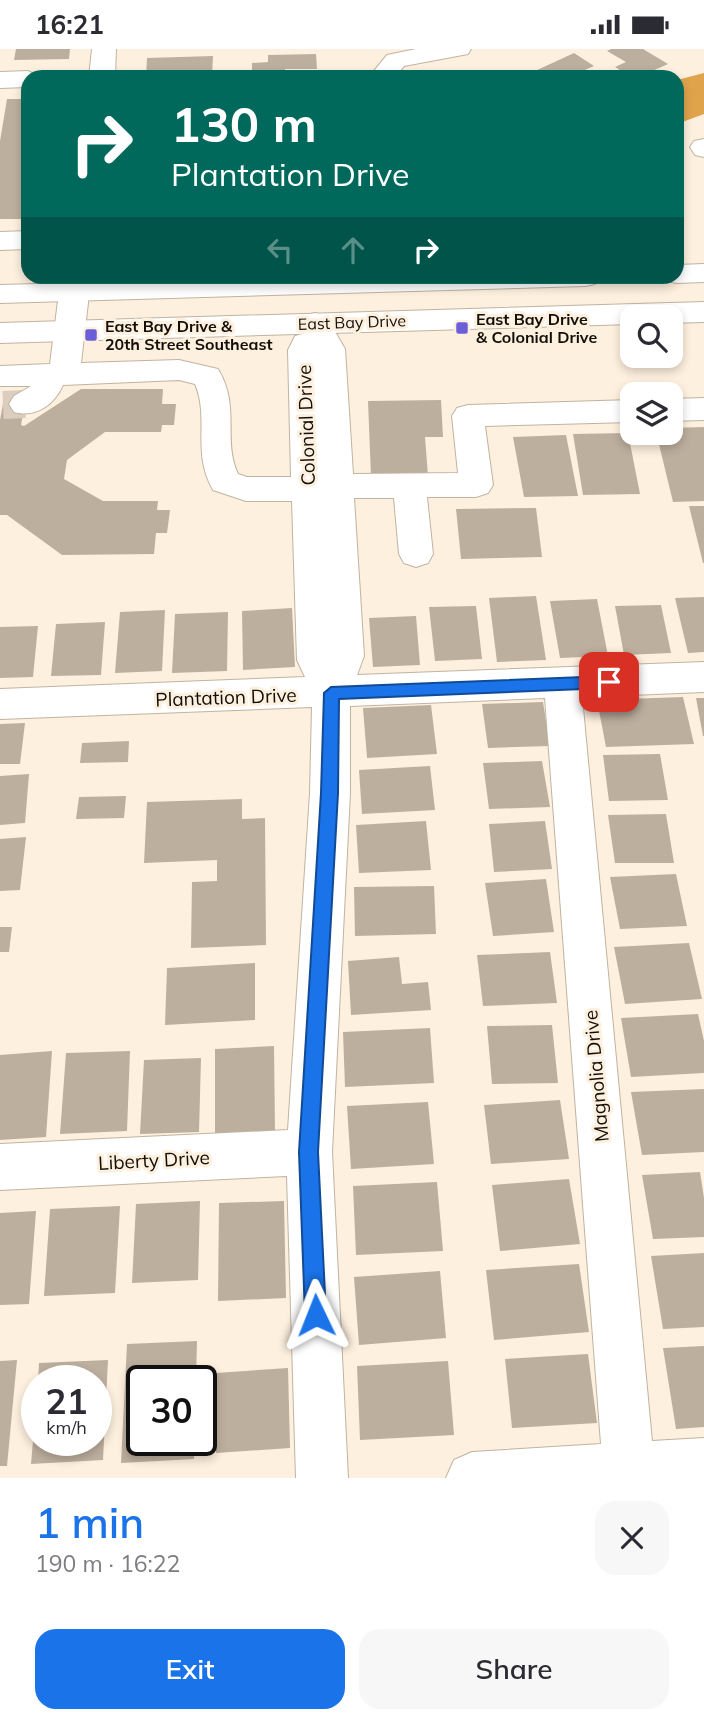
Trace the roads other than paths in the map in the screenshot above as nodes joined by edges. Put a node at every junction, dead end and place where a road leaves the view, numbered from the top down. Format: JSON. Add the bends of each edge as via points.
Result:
{"nodes":[{"id":1,"x":104,"y":49,"type":"edge"},
{"id":2,"x":459,"y":49,"type":"edge"},
{"id":3,"x":102,"y":70,"type":"edge"},
{"id":4,"x":376,"y":70,"type":"edge"},
{"id":5,"x":21,"y":79,"type":"edge"},
{"id":6,"x":0,"y":80,"type":"edge"},
{"id":7,"x":21,"y":240,"type":"edge"},
{"id":8,"x":0,"y":241,"type":"edge"},
{"id":9,"x":704,"y":273,"type":"edge"},
{"id":10,"x":684,"y":274,"type":"edge"},
{"id":11,"x":75,"y":284,"type":"edge"},
{"id":12,"x":321,"y":284,"type":"edge"},
{"id":13,"x":704,"y":292,"type":"edge"},
{"id":14,"x":0,"y":294,"type":"edge"},
{"id":15,"x":704,"y":312,"type":"edge"},
{"id":16,"x":0,"y":316,"type":"edge"},
{"id":17,"x":518,"y":317,"type":"junction"},
{"id":18,"x":315,"y":323,"type":"junction"},
{"id":19,"x":69,"y":331,"type":"junction"},
{"id":20,"x":0,"y":333,"type":"edge"},
{"id":21,"x":58,"y":374,"type":"junction"},
{"id":22,"x":7,"y":397,"type":"tunnel mouth"},
{"id":23,"x":704,"y":409,"type":"edge"},
{"id":24,"x":683,"y":410,"type":"edge"},
{"id":25,"x":620,"y":411,"type":"edge"},
{"id":26,"x":409,"y":485,"type":"junction"},
{"id":27,"x":322,"y":487,"type":"junction"},
{"id":28,"x":416,"y":554,"type":"dead end"},
{"id":29,"x":704,"y":677,"type":"edge"},
{"id":30,"x":562,"y":684,"type":"junction"},
{"id":31,"x":331,"y":693,"type":"junction"},
{"id":32,"x":0,"y":704,"type":"edge"},
{"id":33,"x":309,"y":1152,"type":"junction"},
{"id":34,"x":0,"y":1167,"type":"edge"},
{"id":35,"x":704,"y":1464,"type":"edge"},
{"id":36,"x":629,"y":1468,"type":"junction"},
{"id":37,"x":322,"y":1478,"type":"edge"},
{"id":38,"x":472,"y":1478,"type":"edge"}],
"edges":[{"from":1,"to":3,"type":"street"},
{"from":2,"to":4,"type":"street","via":[[396,60]]},
{"from":5,"to":6,"type":"street"},
{"from":7,"to":8,"type":"street"},
{"from":9,"to":10,"type":"street"},
{"from":11,"to":14,"type":"street"},
{"from":11,"to":16,"type":"street","via":[[61,307]]},
{"from":11,"to":19,"type":"street"},
{"from":12,"to":19,"type":"street","via":[[324,293],[284,303],[116,307]]},
{"from":13,"to":17,"type":"street","via":[[574,297]]},
{"from":15,"to":17,"type":"street","name":"East Bay Drive"},
{"from":17,"to":18,"type":"street","name":"East Bay Drive"},
{"from":18,"to":19,"type":"street","name":"East Bay Drive"},
{"from":18,"to":27,"type":"street","name":"Colonial Drive","via":[[303,350]]},
{"from":19,"to":20,"type":"street","name":"East Bay Drive"},
{"from":19,"to":21,"type":"street"},
{"from":21,"to":22,"type":"street","via":[[43,394]]},
{"from":21,"to":27,"type":"street","via":[[179,370],[207,376],[217,393],[216,467],[225,482],[246,489]]},
{"from":23,"to":24,"type":"street"},
{"from":25,"to":26,"type":"street","via":[[468,416],[476,485]]},
{"from":26,"to":27,"type":"street"},
{"from":26,"to":28,"type":"street"},
{"from":27,"to":31,"type":"street","name":"Colonial Drive","via":[[315,660]]},
{"from":29,"to":30,"type":"street","name":"Plantation Drive"},
{"from":30,"to":31,"type":"street","name":"Plantation Drive"},
{"from":30,"to":36,"type":"street","name":"Magnolia Drive"},
{"from":31,"to":32,"type":"street","name":"Plantation Drive"},
{"from":31,"to":33,"type":"street","name":"Colonial Drive","via":[[330,793]]},
{"from":33,"to":34,"type":"street","name":"Liberty Drive"},
{"from":33,"to":37,"type":"street","name":"Colonial Drive"},
{"from":35,"to":36,"type":"street"},
{"from":36,"to":38,"type":"street"}]}
